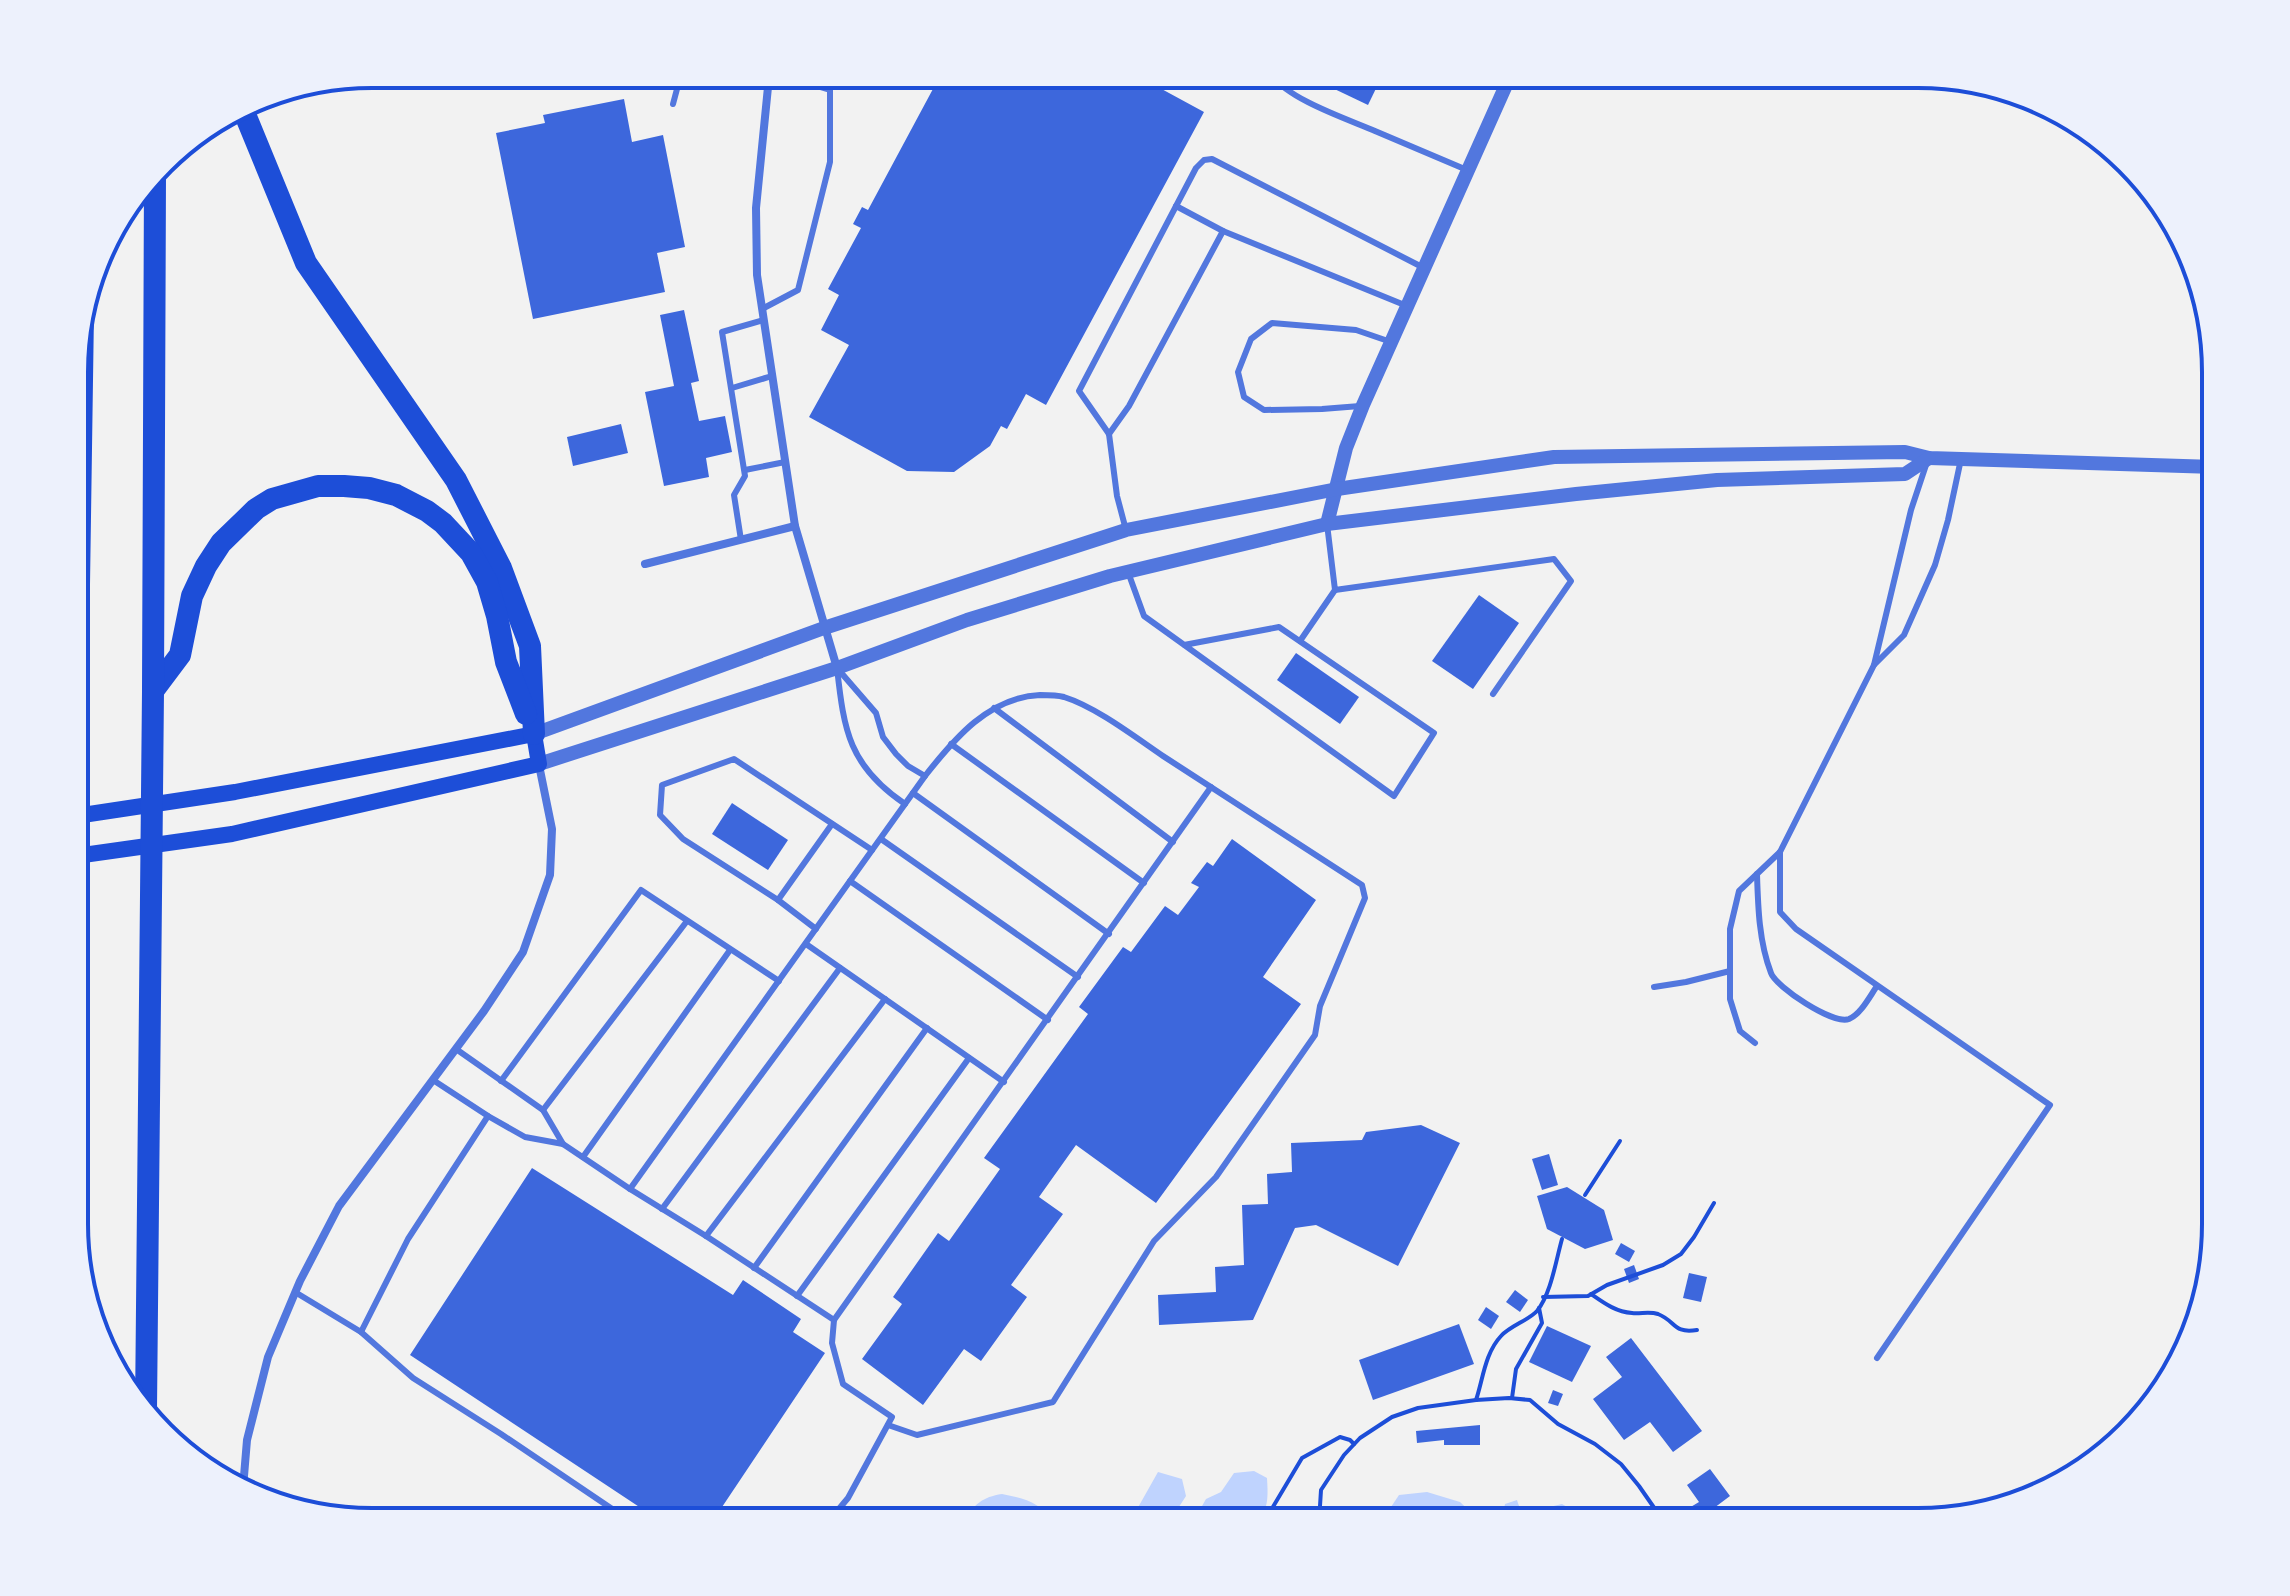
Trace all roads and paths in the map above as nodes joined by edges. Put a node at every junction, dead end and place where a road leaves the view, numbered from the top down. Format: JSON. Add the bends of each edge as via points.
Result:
{"nodes":[{"id":1,"x":677,"y":88,"type":"edge"},
{"id":2,"x":768,"y":88,"type":"edge"},
{"id":3,"x":823,"y":88,"type":"edge"},
{"id":4,"x":1286,"y":88,"type":"edge"},
{"id":5,"x":1505,"y":88,"type":"edge"},
{"id":6,"x":673,"y":104,"type":"dead end"},
{"id":7,"x":246,"y":117,"type":"edge"},
{"id":8,"x":1468,"y":170,"type":"junction"},
{"id":9,"x":155,"y":189,"type":"edge"},
{"id":10,"x":1176,"y":206,"type":"junction"},
{"id":11,"x":1223,"y":231,"type":"junction"},
{"id":12,"x":1424,"y":268,"type":"junction"},
{"id":13,"x":1407,"y":306,"type":"junction"},
{"id":14,"x":762,"y":309,"type":"junction"},
{"id":15,"x":764,"y":320,"type":"junction"},
{"id":16,"x":1391,"y":342,"type":"junction"},
{"id":17,"x":772,"y":376,"type":"junction"},
{"id":18,"x":732,"y":388,"type":"junction"},
{"id":19,"x":1363,"y":405,"type":"junction"},
{"id":20,"x":1109,"y":434,"type":"junction"},
{"id":21,"x":1929,"y":458,"type":"junction"},
{"id":22,"x":1961,"y":459,"type":"junction"},
{"id":23,"x":785,"y":462,"type":"junction"},
{"id":24,"x":2201,"y":467,"type":"edge"},
{"id":25,"x":745,"y":470,"type":"junction"},
{"id":26,"x":1337,"y":489,"type":"junction"},
{"id":27,"x":1327,"y":524,"type":"junction"},
{"id":28,"x":795,"y":526,"type":"junction"},
{"id":29,"x":1126,"y":530,"type":"junction"},
{"id":30,"x":741,"y":540,"type":"junction"},
{"id":31,"x":645,"y":564,"type":"dead end"},
{"id":32,"x":1128,"y":572,"type":"junction"},
{"id":33,"x":1335,"y":590,"type":"junction"},
{"id":34,"x":824,"y":628,"type":"junction"},
{"id":35,"x":1300,"y":641,"type":"junction"},
{"id":36,"x":1184,"y":645,"type":"junction"},
{"id":37,"x":1874,"y":665,"type":"junction"},
{"id":38,"x":837,"y":668,"type":"junction"},
{"id":39,"x":153,"y":691,"type":"junction"},
{"id":40,"x":1493,"y":694,"type":"dead end"},
{"id":41,"x":994,"y":708,"type":"junction"},
{"id":42,"x":534,"y":734,"type":"junction"},
{"id":43,"x":951,"y":744,"type":"junction"},
{"id":44,"x":539,"y":764,"type":"junction"},
{"id":45,"x":925,"y":776,"type":"junction"},
{"id":46,"x":1211,"y":787,"type":"junction"},
{"id":47,"x":913,"y":793,"type":"junction"},
{"id":48,"x":905,"y":804,"type":"junction"},
{"id":49,"x":89,"y":814,"type":"edge"},
{"id":50,"x":832,"y":824,"type":"junction"},
{"id":51,"x":881,"y":839,"type":"junction"},
{"id":52,"x":1173,"y":842,"type":"junction"},
{"id":53,"x":872,"y":850,"type":"junction"},
{"id":54,"x":1780,"y":852,"type":"junction"},
{"id":55,"x":89,"y":854,"type":"edge"},
{"id":56,"x":1757,"y":874,"type":"junction"},
{"id":57,"x":850,"y":881,"type":"junction"},
{"id":58,"x":1144,"y":883,"type":"junction"},
{"id":59,"x":778,"y":900,"type":"junction"},
{"id":60,"x":687,"y":921,"type":"junction"},
{"id":61,"x":816,"y":929,"type":"junction"},
{"id":62,"x":1109,"y":934,"type":"junction"},
{"id":63,"x":806,"y":944,"type":"junction"},
{"id":64,"x":730,"y":950,"type":"junction"},
{"id":65,"x":840,"y":968,"type":"junction"},
{"id":66,"x":1730,"y":971,"type":"junction"},
{"id":67,"x":1078,"y":977,"type":"junction"},
{"id":68,"x":779,"y":981,"type":"junction"},
{"id":69,"x":1877,"y":986,"type":"junction"},
{"id":70,"x":1654,"y":987,"type":"dead end"},
{"id":71,"x":885,"y":999,"type":"junction"},
{"id":72,"x":1048,"y":1020,"type":"junction"},
{"id":73,"x":927,"y":1028,"type":"junction"},
{"id":74,"x":1755,"y":1043,"type":"dead end"},
{"id":75,"x":456,"y":1049,"type":"junction"},
{"id":76,"x":969,"y":1058,"type":"junction"},
{"id":77,"x":433,"y":1080,"type":"junction"},
{"id":78,"x":501,"y":1081,"type":"junction"},
{"id":79,"x":1004,"y":1082,"type":"junction"},
{"id":80,"x":543,"y":1110,"type":"junction"},
{"id":81,"x":488,"y":1116,"type":"junction"},
{"id":82,"x":1620,"y":1141,"type":"dead end"},
{"id":83,"x":563,"y":1144,"type":"junction"},
{"id":84,"x":583,"y":1157,"type":"junction"},
{"id":85,"x":630,"y":1189,"type":"junction"},
{"id":86,"x":1585,"y":1195,"type":"dead end"},
{"id":87,"x":1714,"y":1203,"type":"dead end"},
{"id":88,"x":662,"y":1209,"type":"junction"},
{"id":89,"x":706,"y":1236,"type":"junction"},
{"id":90,"x":1562,"y":1239,"type":"dead end"},
{"id":91,"x":754,"y":1268,"type":"junction"},
{"id":92,"x":295,"y":1292,"type":"junction"},
{"id":93,"x":1591,"y":1294,"type":"junction"},
{"id":94,"x":797,"y":1296,"type":"junction"},
{"id":95,"x":1543,"y":1297,"type":"junction"},
{"id":96,"x":1539,"y":1307,"type":"junction"},
{"id":97,"x":834,"y":1320,"type":"junction"},
{"id":98,"x":1697,"y":1330,"type":"dead end"},
{"id":99,"x":361,"y":1332,"type":"junction"},
{"id":100,"x":1877,"y":1358,"type":"dead end"},
{"id":101,"x":146,"y":1396,"type":"edge"},
{"id":102,"x":1512,"y":1398,"type":"junction"},
{"id":103,"x":1476,"y":1400,"type":"junction"},
{"id":104,"x":888,"y":1425,"type":"junction"},
{"id":105,"x":1354,"y":1444,"type":"junction"},
{"id":106,"x":244,"y":1478,"type":"edge"},
{"id":107,"x":611,"y":1508,"type":"edge"},
{"id":108,"x":840,"y":1508,"type":"edge"},
{"id":109,"x":1272,"y":1508,"type":"edge"},
{"id":110,"x":1320,"y":1508,"type":"edge"},
{"id":111,"x":1654,"y":1508,"type":"edge"}],
"edges":[{"from":1,"to":6,"type":"lane"},
{"from":2,"to":14,"type":"street","via":[[756,208]]},
{"from":3,"to":14,"type":"lane","via":[[830,90],[830,162],[798,290]]},
{"from":4,"to":8,"type":"lane"},
{"from":5,"to":8,"type":"street"},
{"from":7,"to":42,"type":"highway","via":[[306,263],[456,480],[501,568],[530,646]]},
{"from":8,"to":12,"type":"street"},
{"from":9,"to":39,"type":"highway"},
{"from":10,"to":11,"type":"lane"},
{"from":10,"to":12,"type":"lane","via":[[1196,168],[1212,159]]},
{"from":10,"to":20,"type":"lane","via":[[1079,391]]},
{"from":11,"to":13,"type":"lane"},
{"from":11,"to":20,"type":"lane"},
{"from":12,"to":13,"type":"street"},
{"from":13,"to":16,"type":"street"},
{"from":14,"to":15,"type":"street"},
{"from":15,"to":17,"type":"street"},
{"from":15,"to":18,"type":"lane","via":[[722,332]]},
{"from":16,"to":19,"type":"street"},
{"from":16,"to":19,"type":"lane","via":[[1356,330],[1272,323],[1251,339],[1238,372],[1244,397],[1264,410]]},
{"from":17,"to":18,"type":"lane"},
{"from":17,"to":23,"type":"street"},
{"from":18,"to":25,"type":"lane"},
{"from":19,"to":26,"type":"street"},
{"from":20,"to":29,"type":"lane"},
{"from":21,"to":22,"type":"street"},
{"from":21,"to":26,"type":"street","via":[[1905,452],[1554,457]]},
{"from":21,"to":27,"type":"street","via":[[1905,474],[1717,480]]},
{"from":21,"to":37,"type":"lane","via":[[1911,510]]},
{"from":22,"to":24,"type":"street"},
{"from":22,"to":37,"type":"lane","via":[[1935,565],[1904,635]]},
{"from":23,"to":25,"type":"lane"},
{"from":23,"to":28,"type":"street"},
{"from":25,"to":30,"type":"lane","via":[[734,495]]},
{"from":26,"to":27,"type":"street"},
{"from":26,"to":29,"type":"street"},
{"from":27,"to":32,"type":"street"},
{"from":27,"to":33,"type":"lane"},
{"from":28,"to":30,"type":"street"},
{"from":28,"to":34,"type":"street"},
{"from":29,"to":34,"type":"street"},
{"from":30,"to":31,"type":"street"},
{"from":32,"to":36,"type":"lane","via":[[1144,616]]},
{"from":32,"to":38,"type":"street","via":[[967,620]]},
{"from":33,"to":35,"type":"lane"},
{"from":33,"to":40,"type":"lane","via":[[1554,559],[1571,581]]},
{"from":34,"to":38,"type":"street"},
{"from":34,"to":42,"type":"street"},
{"from":35,"to":36,"type":"lane","via":[[1279,627]]},
{"from":35,"to":36,"type":"lane","via":[[1434,733],[1394,796]]},
{"from":37,"to":54,"type":"lane"},
{"from":38,"to":44,"type":"street"},
{"from":38,"to":45,"type":"lane","via":[[876,713],[883,737],[896,754]]},
{"from":38,"to":48,"type":"lane","via":[[843,721],[853,748],[876,782]]},
{"from":39,"to":42,"type":"highway","via":[[180,655],[192,596],[206,566],[239,524],[272,499],[318,486],[369,488],[427,511],[471,553],[487,582],[506,662]]},
{"from":39,"to":101,"type":"highway"},
{"from":41,"to":43,"type":"lane"},
{"from":41,"to":46,"type":"lane","via":[[1021,697],[1062,696]]},
{"from":41,"to":52,"type":"lane"},
{"from":42,"to":44,"type":"main road"},
{"from":42,"to":49,"type":"main road","via":[[235,792]]},
{"from":43,"to":45,"type":"lane"},
{"from":43,"to":58,"type":"lane"},
{"from":44,"to":55,"type":"main road","via":[[232,834]]},
{"from":44,"to":75,"type":"street","via":[[552,829],[550,875],[523,952]]},
{"from":45,"to":47,"type":"lane"},
{"from":46,"to":52,"type":"lane"},
{"from":46,"to":104,"type":"lane","via":[[1362,885],[1365,898],[1320,1006],[1315,1035],[1216,1177],[1154,1241],[1053,1402],[917,1435]]},
{"from":47,"to":48,"type":"lane"},
{"from":47,"to":62,"type":"lane"},
{"from":48,"to":51,"type":"lane"},
{"from":50,"to":53,"type":"lane"},
{"from":50,"to":59,"type":"lane"},
{"from":50,"to":59,"type":"lane","via":[[734,759],[662,785],[660,815],[683,839]]},
{"from":51,"to":53,"type":"lane"},
{"from":51,"to":67,"type":"lane"},
{"from":52,"to":58,"type":"lane"},
{"from":53,"to":57,"type":"lane"},
{"from":54,"to":56,"type":"lane"},
{"from":54,"to":69,"type":"lane","via":[[1780,912]]},
{"from":56,"to":66,"type":"lane","via":[[1739,891],[1730,929]]},
{"from":56,"to":69,"type":"lane","via":[[1758,920],[1772,977],[1834,1020],[1849,1019]]},
{"from":57,"to":61,"type":"lane"},
{"from":57,"to":72,"type":"lane"},
{"from":58,"to":62,"type":"lane"},
{"from":59,"to":61,"type":"lane"},
{"from":60,"to":64,"type":"lane"},
{"from":60,"to":78,"type":"lane","via":[[641,890]]},
{"from":60,"to":80,"type":"lane"},
{"from":61,"to":63,"type":"lane"},
{"from":62,"to":67,"type":"lane"},
{"from":63,"to":65,"type":"lane"},
{"from":63,"to":68,"type":"lane"},
{"from":64,"to":68,"type":"lane"},
{"from":64,"to":84,"type":"lane"},
{"from":65,"to":71,"type":"lane"},
{"from":65,"to":88,"type":"lane"},
{"from":66,"to":70,"type":"lane"},
{"from":66,"to":74,"type":"lane","via":[[1730,999],[1740,1031]]},
{"from":67,"to":72,"type":"lane"},
{"from":68,"to":85,"type":"lane"},
{"from":69,"to":100,"type":"lane","via":[[2050,1105]]},
{"from":71,"to":73,"type":"lane"},
{"from":71,"to":89,"type":"lane"},
{"from":72,"to":79,"type":"lane"},
{"from":73,"to":76,"type":"lane"},
{"from":73,"to":91,"type":"lane"},
{"from":75,"to":77,"type":"street"},
{"from":75,"to":78,"type":"lane"},
{"from":76,"to":79,"type":"lane"},
{"from":76,"to":94,"type":"lane"},
{"from":77,"to":81,"type":"lane"},
{"from":77,"to":92,"type":"street","via":[[339,1206]]},
{"from":78,"to":80,"type":"lane"},
{"from":79,"to":97,"type":"lane"},
{"from":80,"to":83,"type":"lane"},
{"from":81,"to":83,"type":"lane","via":[[525,1137]]},
{"from":81,"to":99,"type":"lane","via":[[408,1239]]},
{"from":82,"to":86,"type":"path"},
{"from":83,"to":84,"type":"lane"},
{"from":84,"to":85,"type":"lane"},
{"from":85,"to":88,"type":"lane"},
{"from":87,"to":93,"type":"path","via":[[1681,1254]]},
{"from":88,"to":89,"type":"lane"},
{"from":89,"to":91,"type":"lane"},
{"from":90,"to":95,"type":"path"},
{"from":91,"to":94,"type":"lane"},
{"from":92,"to":99,"type":"lane"},
{"from":92,"to":106,"type":"street","via":[[268,1357],[247,1440]]},
{"from":93,"to":95,"type":"path"},
{"from":93,"to":98,"type":"path","via":[[1620,1312],[1653,1312],[1676,1329]]},
{"from":94,"to":97,"type":"lane"},
{"from":95,"to":96,"type":"path"},
{"from":96,"to":102,"type":"path","via":[[1542,1323],[1516,1369]]},
{"from":96,"to":103,"type":"path","via":[[1500,1337],[1487,1359]]},
{"from":97,"to":104,"type":"lane","via":[[832,1343],[843,1384],[892,1417]]},
{"from":99,"to":107,"type":"lane","via":[[413,1378]]},
{"from":102,"to":103,"type":"path"},
{"from":102,"to":111,"type":"path","via":[[1530,1400],[1621,1464]]},
{"from":103,"to":105,"type":"path","via":[[1392,1417]]},
{"from":104,"to":108,"type":"lane"},
{"from":105,"to":109,"type":"path","via":[[1340,1437],[1302,1458]]},
{"from":105,"to":110,"type":"path","via":[[1321,1490]]}]}
